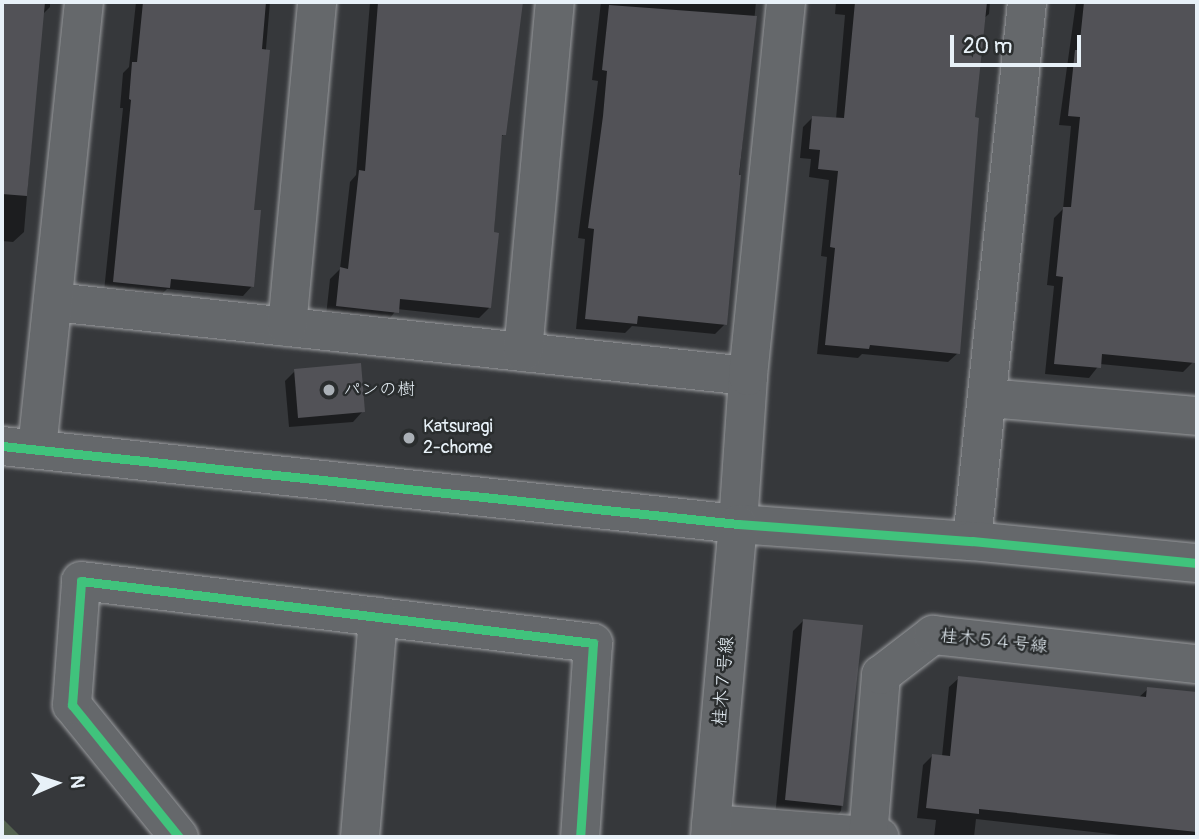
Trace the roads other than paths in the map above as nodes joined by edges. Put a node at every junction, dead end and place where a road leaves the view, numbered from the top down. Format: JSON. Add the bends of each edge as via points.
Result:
{"nodes":[{"id":1,"x":84,"y":2,"type":"edge"},
{"id":2,"x":317,"y":2,"type":"edge"},
{"id":3,"x":555,"y":2,"type":"edge"},
{"id":4,"x":786,"y":2,"type":"edge"},
{"id":5,"x":1027,"y":2,"type":"edge"},
{"id":6,"x":54,"y":302,"type":"junction"},
{"id":7,"x":287,"y":327,"type":"junction"},
{"id":8,"x":523,"y":352,"type":"junction"},
{"id":9,"x":748,"y":376,"type":"junction"},
{"id":10,"x":988,"y":398,"type":"junction"},
{"id":11,"x":1197,"y":416,"type":"edge"},
{"id":12,"x":19,"y":447,"type":"edge"},
{"id":13,"x":738,"y":524,"type":"junction"},
{"id":14,"x":972,"y":541,"type":"junction"},
{"id":15,"x":1197,"y":563,"type":"edge"},
{"id":16,"x":377,"y":617,"type":"junction"},
{"id":17,"x":1197,"y":664,"type":"edge"},
{"id":18,"x":710,"y":831,"type":"edge"},
{"id":19,"x":179,"y":837,"type":"edge"},
{"id":20,"x":360,"y":837,"type":"edge"},
{"id":21,"x":580,"y":837,"type":"edge"},
{"id":22,"x":872,"y":837,"type":"edge"}],
"edges":[{"from":1,"to":6,"type":"street"},
{"from":2,"to":7,"type":"street"},
{"from":3,"to":8,"type":"street"},
{"from":4,"to":9,"type":"street","name":"桂木７号線"},
{"from":5,"to":10,"type":"street"},
{"from":6,"to":7,"type":"street"},
{"from":6,"to":12,"type":"street"},
{"from":7,"to":8,"type":"street"},
{"from":8,"to":9,"type":"street"},
{"from":9,"to":13,"type":"street","name":"桂木７号線"},
{"from":10,"to":11,"type":"street"},
{"from":10,"to":14,"type":"street"},
{"from":12,"to":13,"type":"street"},
{"from":13,"to":14,"type":"street"},
{"from":13,"to":18,"type":"street","name":"桂木７号線"},
{"from":14,"to":15,"type":"street"},
{"from":16,"to":19,"type":"street","via":[[81,581],[72,705]]},
{"from":16,"to":20,"type":"street"},
{"from":16,"to":21,"type":"street","via":[[593,643]]},
{"from":17,"to":22,"type":"street","name":"桂木５４号線","via":[[933,635],[881,675]]},
{"from":18,"to":22,"type":"street"}]}
